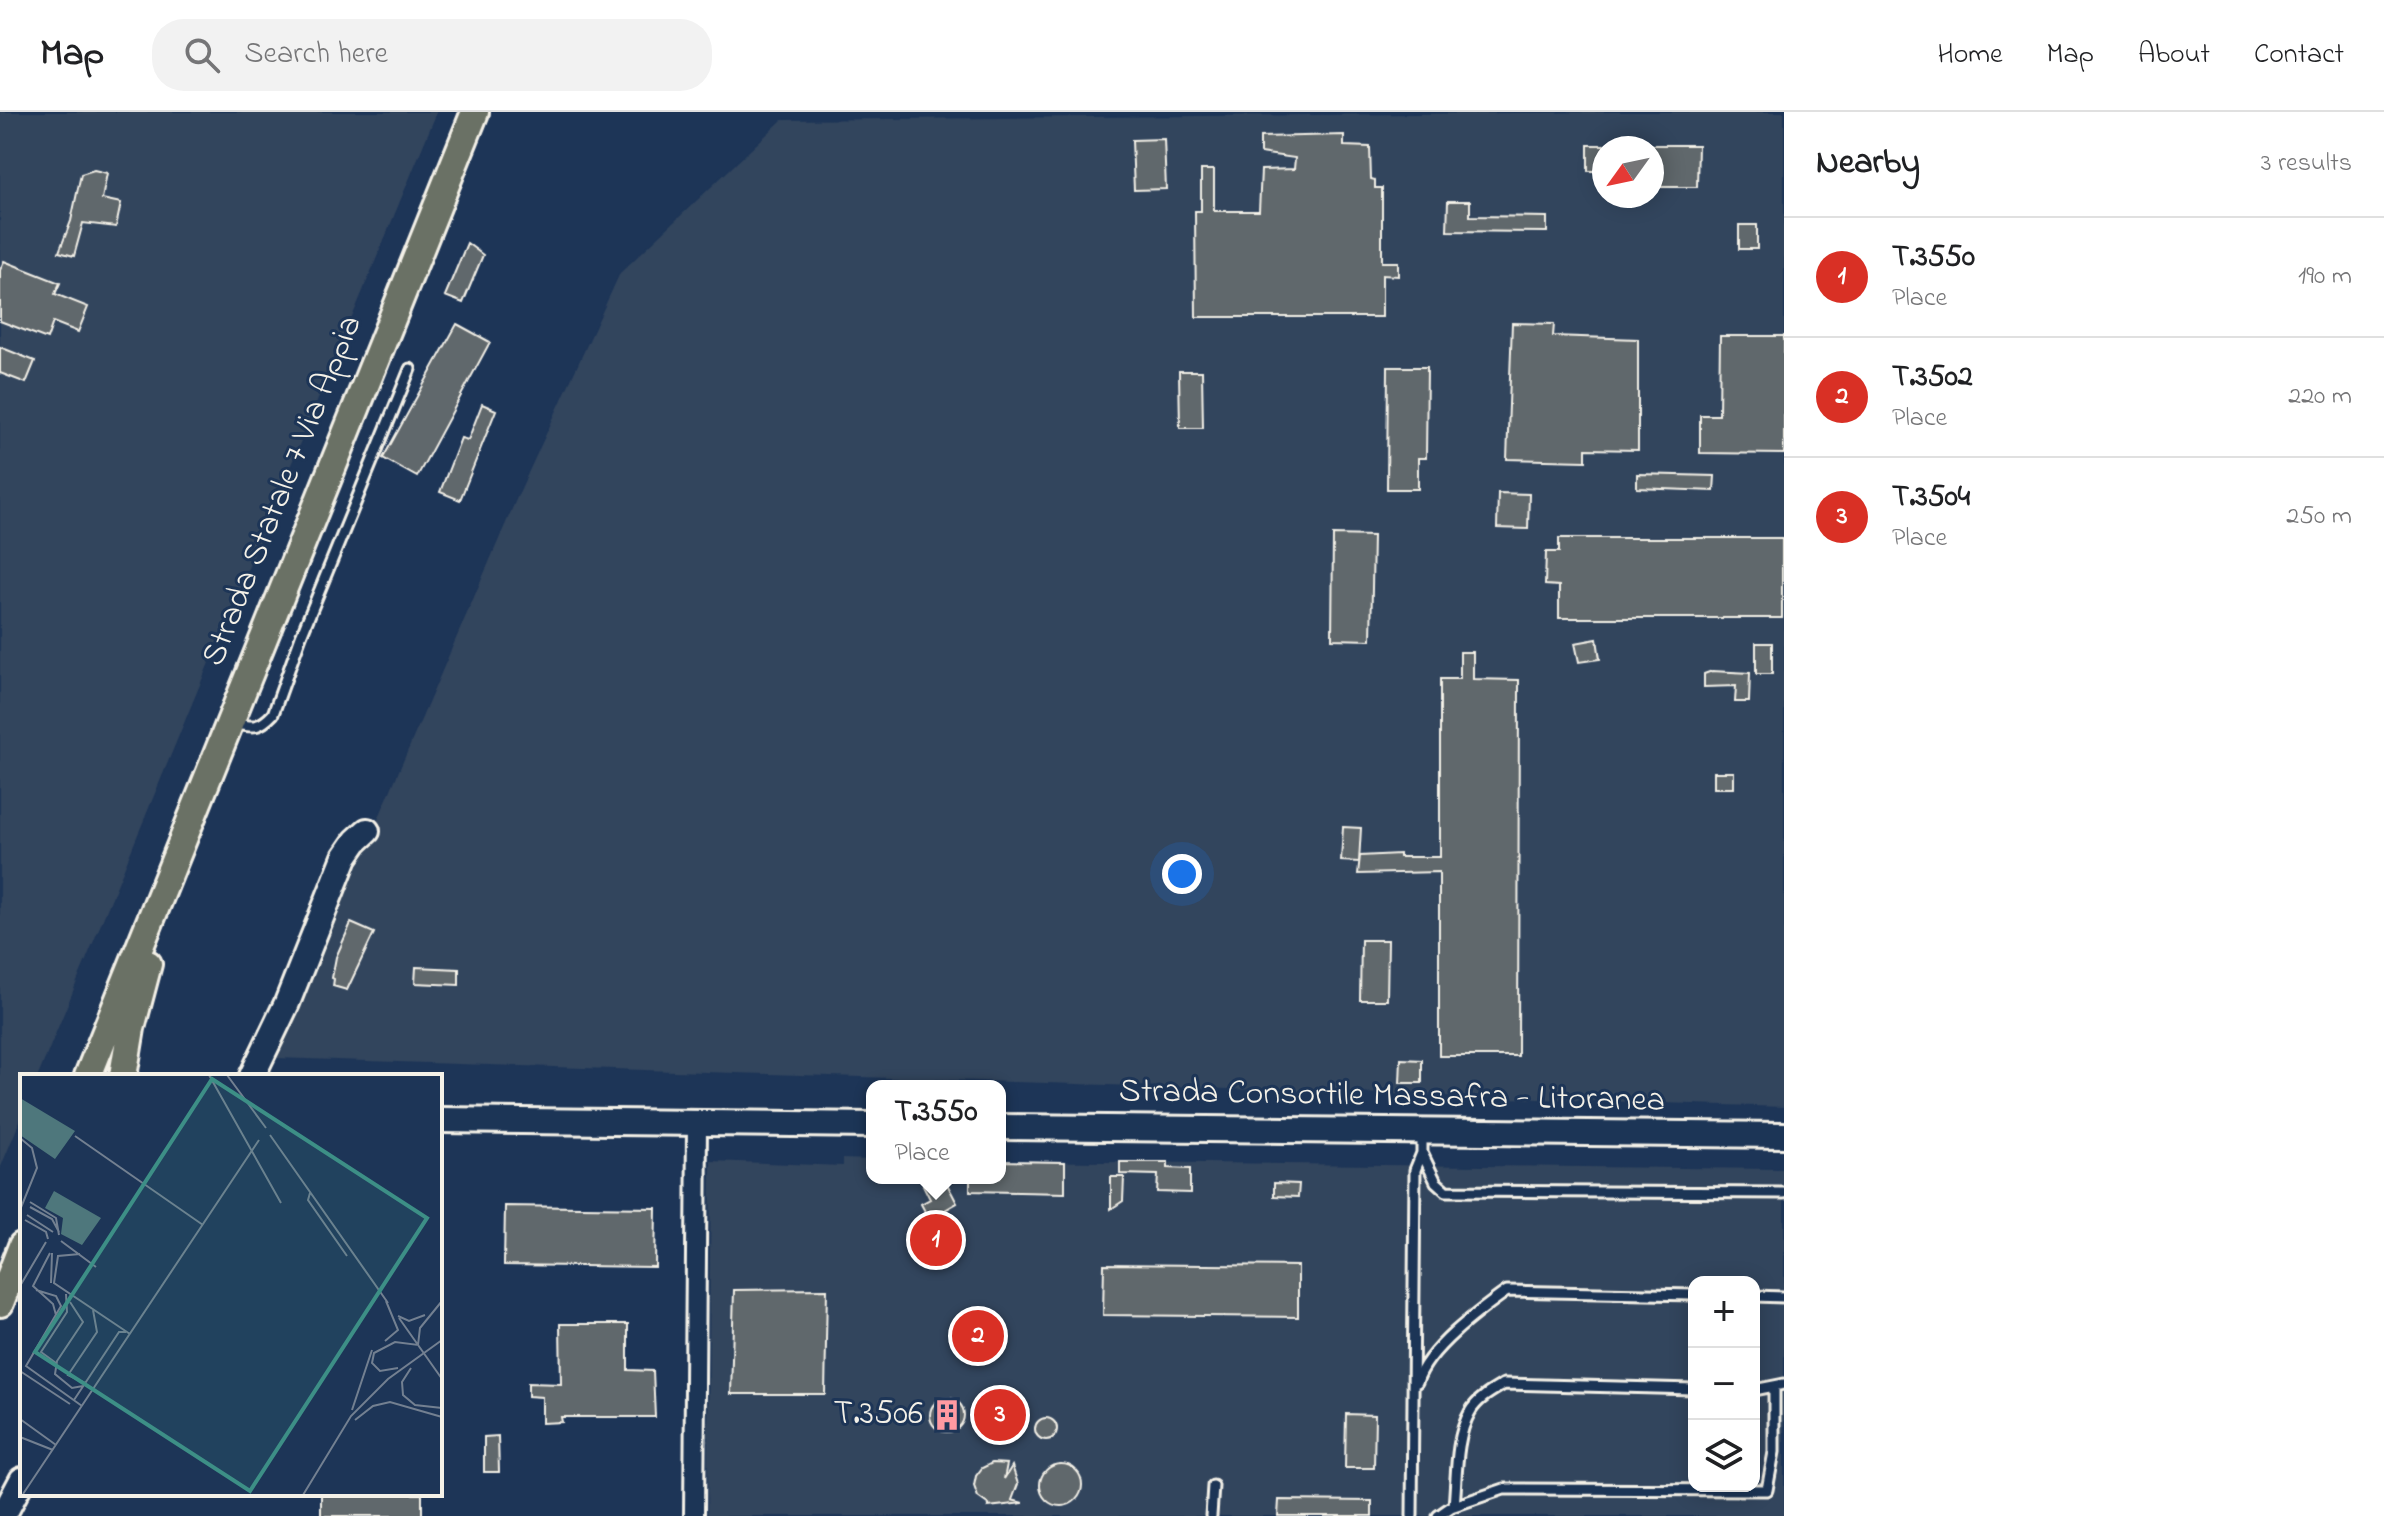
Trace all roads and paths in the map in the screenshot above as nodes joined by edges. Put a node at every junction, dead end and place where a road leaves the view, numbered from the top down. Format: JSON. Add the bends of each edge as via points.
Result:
{"nodes":[{"id":1,"x":475,"y":112,"type":"edge"},
{"id":2,"x":410,"y":369,"type":"dead end"},
{"id":3,"x":229,"y":722,"type":"junction"},
{"id":4,"x":367,"y":831,"type":"dead end"},
{"id":5,"x":160,"y":897,"type":"junction"},
{"id":6,"x":89,"y":1074,"type":"edge"},
{"id":7,"x":123,"y":1074,"type":"edge"},
{"id":8,"x":253,"y":1074,"type":"edge"},
{"id":9,"x":442,"y":1120,"type":"edge"},
{"id":10,"x":697,"y":1123,"type":"junction"},
{"id":11,"x":866,"y":1125,"type":"edge"},
{"id":12,"x":1006,"y":1127,"type":"edge"},
{"id":13,"x":1784,"y":1135,"type":"edge"},
{"id":14,"x":1422,"y":1142,"type":"junction"},
{"id":15,"x":1782,"y":1195,"type":"edge"},
{"id":16,"x":16,"y":1269,"type":"edge"},
{"id":17,"x":1688,"y":1295,"type":"edge"},
{"id":18,"x":1760,"y":1296,"type":"edge"},
{"id":19,"x":1784,"y":1297,"type":"edge"},
{"id":20,"x":0,"y":1303,"type":"edge"},
{"id":21,"x":1779,"y":1386,"type":"edge"},
{"id":22,"x":1688,"y":1389,"type":"edge"},
{"id":23,"x":1413,"y":1395,"type":"junction"},
{"id":24,"x":20,"y":1484,"type":"edge"},
{"id":25,"x":1213,"y":1486,"type":"dead end"},
{"id":26,"x":1454,"y":1506,"type":"junction"},
{"id":27,"x":3,"y":1516,"type":"edge"},
{"id":28,"x":694,"y":1516,"type":"edge"},
{"id":29,"x":1211,"y":1516,"type":"edge"},
{"id":30,"x":1412,"y":1516,"type":"edge"},
{"id":31,"x":1438,"y":1516,"type":"edge"}],
"edges":[{"from":1,"to":3,"type":"main road","name":"Strada Statale 7 Via Appia"},
{"from":2,"to":3,"type":"lane","via":[[273,714],[252,727]]},
{"from":3,"to":5,"type":"main road","name":"Strada Statale 7 Via Appia"},
{"from":4,"to":8,"type":"street","via":[[345,857]]},
{"from":5,"to":6,"type":"main road","name":"Strada Statale 7 Via Appia"},
{"from":5,"to":7,"type":"main road","name":"Strada Statale 7 Via Appia"},
{"from":9,"to":10,"type":"street"},
{"from":10,"to":11,"type":"street"},
{"from":10,"to":28,"type":"street"},
{"from":12,"to":14,"type":"street","name":"Strada Consortile Massafra - Litoranea"},
{"from":13,"to":14,"type":"street","name":"Strada Consortile Massafra - Litoranea"},
{"from":14,"to":15,"type":"lane","via":[[1436,1182],[1446,1191]]},
{"from":14,"to":23,"type":"lane","via":[[1415,1170]]},
{"from":16,"to":20,"type":"main road"},
{"from":17,"to":23,"type":"lane","via":[[1507,1291],[1435,1354],[1419,1373]]},
{"from":18,"to":19,"type":"lane"},
{"from":21,"to":26,"type":"lane","via":[[1767,1490],[1504,1489]]},
{"from":22,"to":26,"type":"lane","via":[[1504,1384],[1470,1410],[1461,1435]]},
{"from":23,"to":30,"type":"lane"},
{"from":24,"to":27,"type":"street"},
{"from":25,"to":29,"type":"lane"},
{"from":26,"to":31,"type":"lane"}]}
